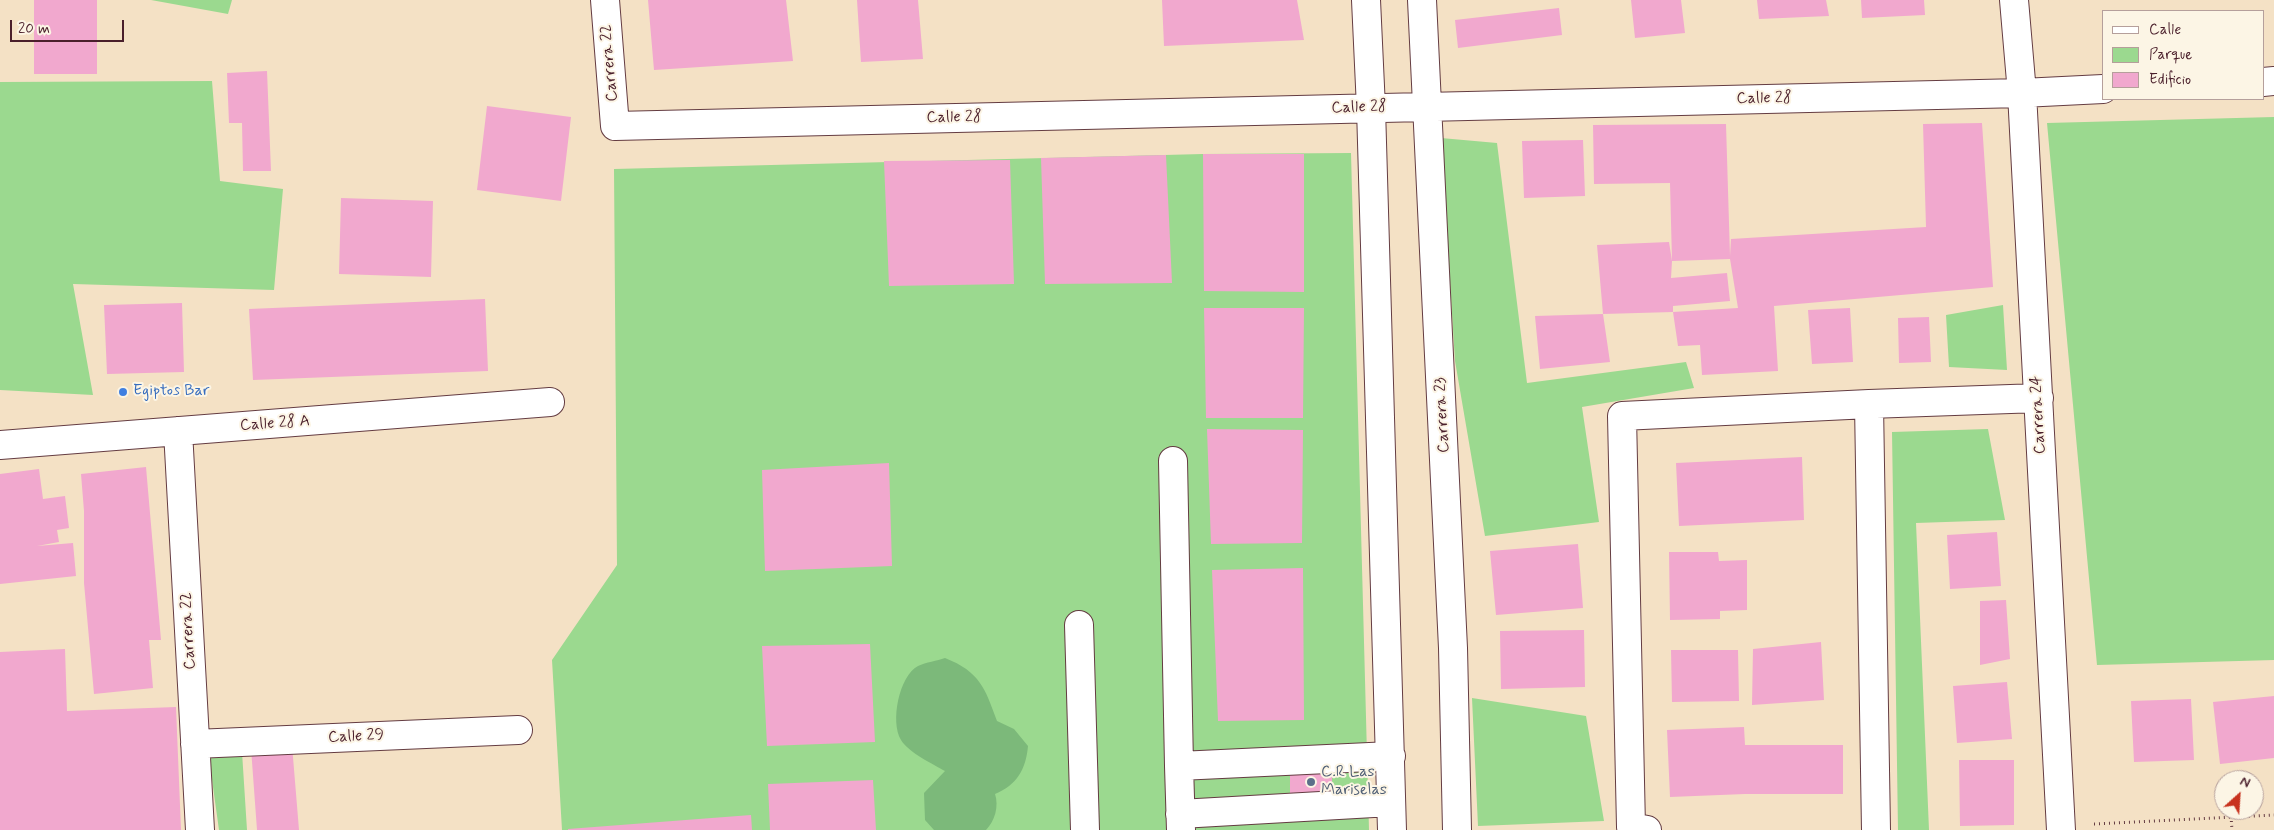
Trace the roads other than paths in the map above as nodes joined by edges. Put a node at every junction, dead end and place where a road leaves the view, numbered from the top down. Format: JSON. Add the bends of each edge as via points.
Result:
{"nodes":[{"id":1,"x":605,"y":0,"type":"edge"},
{"id":2,"x":1366,"y":0,"type":"edge"},
{"id":3,"x":1422,"y":0,"type":"edge"},
{"id":4,"x":2014,"y":0,"type":"edge"},
{"id":5,"x":2102,"y":89,"type":"edge"},
{"id":6,"x":2022,"y":93,"type":"junction"},
{"id":7,"x":1429,"y":106,"type":"junction"},
{"id":8,"x":1372,"y":108,"type":"junction"},
{"id":9,"x":616,"y":126,"type":"joint"},
{"id":10,"x":2038,"y":398,"type":"junction"},
{"id":11,"x":550,"y":402,"type":"dead end"},
{"id":12,"x":1869,"y":404,"type":"junction"},
{"id":13,"x":178,"y":431,"type":"junction"},
{"id":14,"x":0,"y":445,"type":"edge"},
{"id":15,"x":1173,"y":461,"type":"dead end"},
{"id":16,"x":1079,"y":625,"type":"dead end"},
{"id":17,"x":518,"y":730,"type":"dead end"},
{"id":18,"x":195,"y":744,"type":"junction"},
{"id":19,"x":1391,"y":756,"type":"junction"},
{"id":20,"x":1179,"y":766,"type":"junction"},
{"id":21,"x":1391,"y":802,"type":"junction"},
{"id":22,"x":1180,"y":822,"type":"edge"},
{"id":23,"x":2061,"y":828,"type":"edge"},
{"id":24,"x":200,"y":830,"type":"edge"},
{"id":25,"x":1085,"y":830,"type":"edge"},
{"id":26,"x":1392,"y":830,"type":"edge"},
{"id":27,"x":1458,"y":830,"type":"edge"},
{"id":28,"x":1647,"y":830,"type":"edge"},
{"id":29,"x":1876,"y":830,"type":"edge"}],
"edges":[{"from":1,"to":9,"type":"street","name":"Carrera 22"},
{"from":2,"to":8,"type":"street"},
{"from":3,"to":7,"type":"street","name":"Carrera 23"},
{"from":4,"to":6,"type":"street","name":"Carrera 24"},
{"from":5,"to":6,"type":"street","name":"Calle 28"},
{"from":6,"to":7,"type":"street","name":"Calle 28"},
{"from":6,"to":10,"type":"street","name":"Carrera 24"},
{"from":7,"to":8,"type":"street","name":"Calle 28"},
{"from":7,"to":27,"type":"street","name":"Carrera 23","via":[[1453,638]]},
{"from":8,"to":9,"type":"street","name":"Calle 28"},
{"from":8,"to":19,"type":"street"},
{"from":10,"to":12,"type":"street"},
{"from":10,"to":23,"type":"street","name":"Carrera 24"},
{"from":11,"to":13,"type":"street","name":"Calle 28 A"},
{"from":12,"to":28,"type":"street","via":[[1622,416],[1631,827]]},
{"from":12,"to":29,"type":"street"},
{"from":13,"to":14,"type":"street","name":"Calle 28 A"},
{"from":13,"to":18,"type":"street","name":"Carrera 22"},
{"from":15,"to":20,"type":"street"},
{"from":16,"to":25,"type":"street"},
{"from":17,"to":18,"type":"street","name":"Calle 29"},
{"from":18,"to":24,"type":"street","name":"Carrera 22"},
{"from":19,"to":20,"type":"street"},
{"from":19,"to":21,"type":"street"},
{"from":20,"to":22,"type":"street"},
{"from":21,"to":22,"type":"street"},
{"from":21,"to":26,"type":"street"}]}
